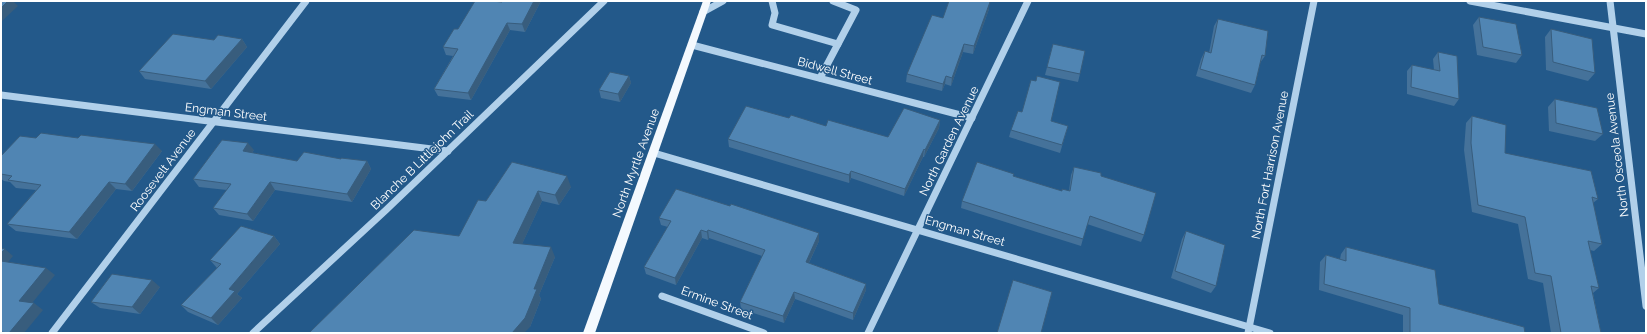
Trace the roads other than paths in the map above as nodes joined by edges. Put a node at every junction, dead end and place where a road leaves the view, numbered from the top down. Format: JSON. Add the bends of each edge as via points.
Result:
{"nodes":[{"id":1,"x":306,"y":1,"type":"edge"},
{"id":2,"x":604,"y":1,"type":"edge"},
{"id":3,"x":707,"y":1,"type":"edge"},
{"id":4,"x":723,"y":1,"type":"edge"},
{"id":5,"x":772,"y":1,"type":"edge"},
{"id":6,"x":833,"y":1,"type":"edge"},
{"id":7,"x":1028,"y":1,"type":"edge"},
{"id":8,"x":1314,"y":1,"type":"edge"},
{"id":9,"x":1470,"y":1,"type":"edge"},
{"id":10,"x":1610,"y":1,"type":"edge"},
{"id":11,"x":703,"y":12,"type":"junction"},
{"id":12,"x":1614,"y":28,"type":"junction"},
{"id":13,"x":1646,"y":34,"type":"edge"},
{"id":14,"x":838,"y":44,"type":"junction"},
{"id":15,"x":692,"y":45,"type":"junction"},
{"id":16,"x":820,"y":78,"type":"junction"},
{"id":17,"x":1,"y":95,"type":"edge"},
{"id":18,"x":972,"y":118,"type":"junction"},
{"id":19,"x":213,"y":122,"type":"junction"},
{"id":20,"x":448,"y":151,"type":"junction"},
{"id":21,"x":654,"y":153,"type":"junction"},
{"id":22,"x":918,"y":230,"type":"junction"},
{"id":23,"x":662,"y":296,"type":"dead end"},
{"id":24,"x":1646,"y":306,"type":"edge"},
{"id":25,"x":1249,"y":330,"type":"edge"},
{"id":26,"x":52,"y":333,"type":"edge"},
{"id":27,"x":253,"y":333,"type":"edge"},
{"id":28,"x":589,"y":333,"type":"edge"},
{"id":29,"x":764,"y":333,"type":"edge"},
{"id":30,"x":868,"y":333,"type":"edge"},
{"id":31,"x":1270,"y":333,"type":"edge"}],
"edges":[{"from":1,"to":19,"type":"street","name":"Roosevelt Avenue"},
{"from":2,"to":20,"type":"street","name":"Blanche B Littlejohn Trail"},
{"from":3,"to":11,"type":"main road","name":"North Myrtle Avenue"},
{"from":4,"to":11,"type":"street"},
{"from":5,"to":14,"type":"street","via":[[775,13],[772,25]]},
{"from":6,"to":14,"type":"street","via":[[856,10]]},
{"from":7,"to":18,"type":"street","name":"North Garden Avenue"},
{"from":8,"to":25,"type":"street","name":"North Fort Harrison Avenue"},
{"from":9,"to":12,"type":"street"},
{"from":10,"to":12,"type":"street","name":"North Osceola Avenue"},
{"from":11,"to":15,"type":"main road","name":"North Myrtle Avenue"},
{"from":12,"to":13,"type":"street"},
{"from":12,"to":24,"type":"street","name":"North Osceola Avenue"},
{"from":14,"to":16,"type":"street"},
{"from":15,"to":16,"type":"street","name":"Bidwell Street"},
{"from":15,"to":21,"type":"main road","name":"North Myrtle Avenue"},
{"from":16,"to":18,"type":"street","name":"Bidwell Street"},
{"from":17,"to":19,"type":"street","name":"Engman Street"},
{"from":18,"to":22,"type":"street","name":"North Garden Avenue"},
{"from":19,"to":20,"type":"street","name":"Engman Street"},
{"from":19,"to":26,"type":"street","name":"Roosevelt Avenue"},
{"from":20,"to":27,"type":"street","name":"Blanche B Littlejohn Trail"},
{"from":21,"to":22,"type":"street","name":"Engman Street"},
{"from":21,"to":28,"type":"main road","name":"North Myrtle Avenue"},
{"from":22,"to":25,"type":"street","name":"Engman Street"},
{"from":22,"to":30,"type":"street","name":"North Garden Avenue"},
{"from":23,"to":29,"type":"street","name":"Ermine Street"},
{"from":25,"to":31,"type":"street","name":"Engman Street"}]}
